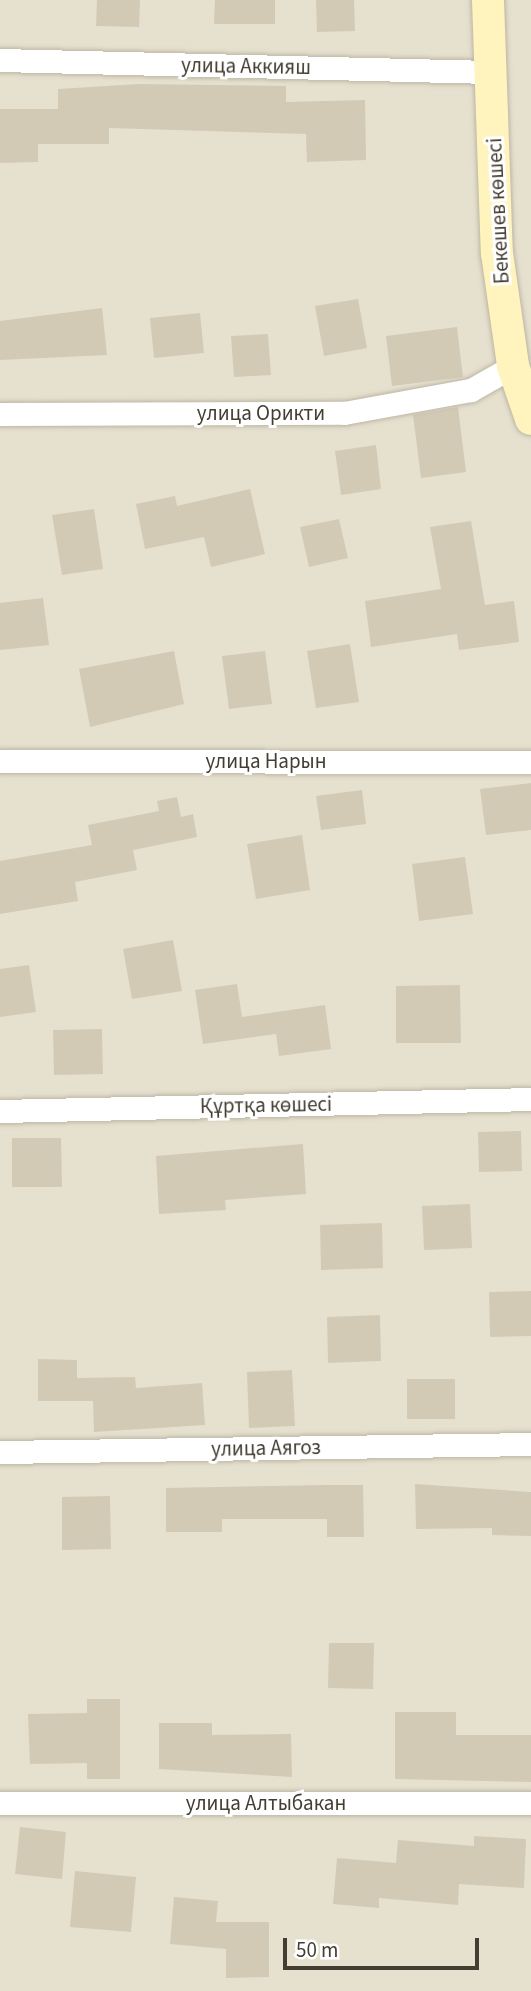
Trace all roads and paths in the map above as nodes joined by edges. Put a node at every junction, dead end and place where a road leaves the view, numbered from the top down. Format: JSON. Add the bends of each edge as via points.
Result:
{"nodes":[{"id":1,"x":488,"y":0,"type":"edge"},
{"id":2,"x":0,"y":60,"type":"edge"},
{"id":3,"x":493,"y":72,"type":"junction"},
{"id":4,"x":513,"y":366,"type":"junction"},
{"id":5,"x":0,"y":414,"type":"edge"},
{"id":6,"x":531,"y":419,"type":"edge"},
{"id":7,"x":0,"y":761,"type":"edge"},
{"id":8,"x":531,"y":762,"type":"edge"},
{"id":9,"x":531,"y":1099,"type":"edge"},
{"id":10,"x":0,"y":1111,"type":"edge"},
{"id":11,"x":531,"y":1444,"type":"edge"},
{"id":12,"x":0,"y":1452,"type":"edge"},
{"id":13,"x":0,"y":1803,"type":"edge"},
{"id":14,"x":531,"y":1803,"type":"edge"}],
"edges":[{"from":1,"to":3,"type":"main road","name":"Бекешев көшесі"},
{"from":2,"to":3,"type":"street","name":"улица Аккияш"},
{"from":3,"to":4,"type":"main road","name":"Бекешев көшесі","via":[[497,253]]},
{"from":4,"to":5,"type":"street","name":"улица Орикти","via":[[471,390],[344,413]]},
{"from":4,"to":6,"type":"main road","name":"Бекешев көшесі"},
{"from":7,"to":8,"type":"street","name":"улица Нарын"},
{"from":9,"to":10,"type":"street","name":"Құртқа көшесі"},
{"from":11,"to":12,"type":"street","name":"улица Аягоз"},
{"from":13,"to":14,"type":"street","name":"улица Алтыбакан"}]}
